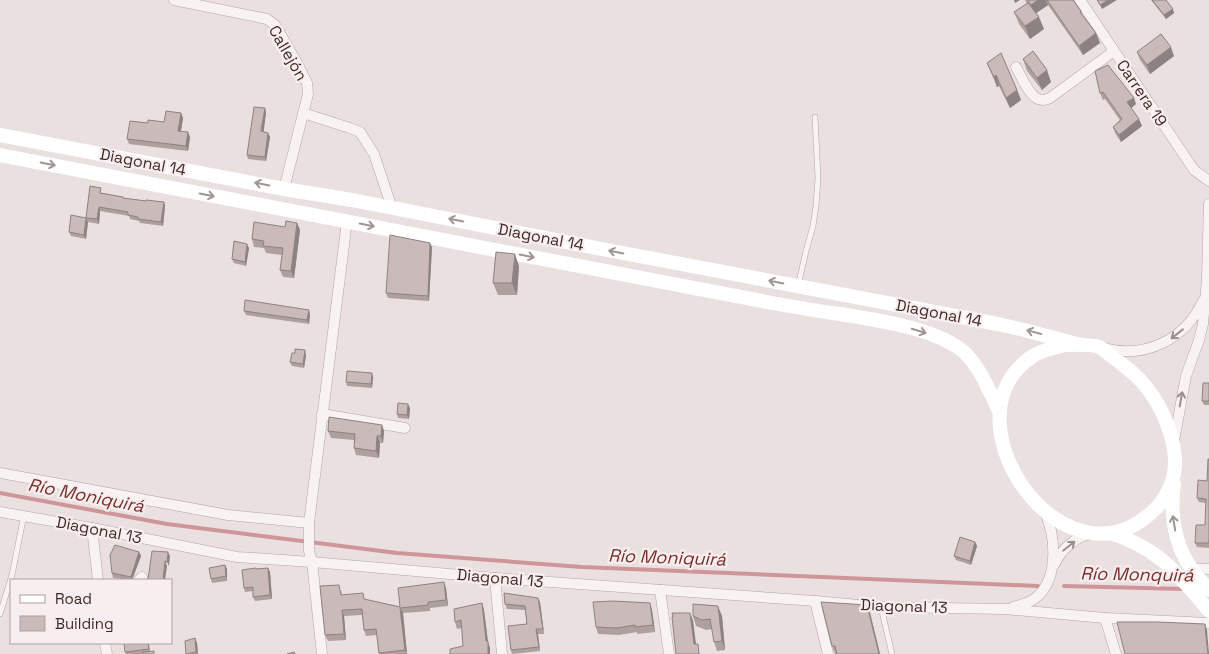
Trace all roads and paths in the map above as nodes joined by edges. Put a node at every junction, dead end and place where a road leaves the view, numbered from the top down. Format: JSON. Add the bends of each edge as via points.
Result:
{"nodes":[{"id":1,"x":174,"y":0,"type":"edge"},
{"id":2,"x":1080,"y":0,"type":"edge"},
{"id":3,"x":1114,"y":51,"type":"junction"},
{"id":4,"x":1016,"y":66,"type":"dead end"},
{"id":5,"x":303,"y":113,"type":"junction"},
{"id":6,"x":815,"y":117,"type":"dead end"},
{"id":7,"x":0,"y":135,"type":"edge"},
{"id":8,"x":0,"y":154,"type":"edge"},
{"id":9,"x":1209,"y":181,"type":"edge"},
{"id":10,"x":284,"y":188,"type":"junction"},
{"id":11,"x":1209,"y":204,"type":"edge"},
{"id":12,"x":392,"y":208,"type":"junction"},
{"id":13,"x":347,"y":221,"type":"junction"},
{"id":14,"x":798,"y":286,"type":"junction"},
{"id":15,"x":1206,"y":295,"type":"junction"},
{"id":16,"x":1081,"y":346,"type":"junction"},
{"id":17,"x":1099,"y":347,"type":"junction"},
{"id":18,"x":999,"y":411,"type":"junction"},
{"id":19,"x":322,"y":414,"type":"junction"},
{"id":20,"x":405,"y":428,"type":"dead end"},
{"id":21,"x":1173,"y":447,"type":"junction"},
{"id":22,"x":1175,"y":466,"type":"junction"},
{"id":23,"x":0,"y":473,"type":"edge"},
{"id":24,"x":0,"y":512,"type":"edge"},
{"id":25,"x":1045,"y":512,"type":"junction"},
{"id":26,"x":24,"y":515,"type":"junction"},
{"id":27,"x":92,"y":528,"type":"junction"},
{"id":28,"x":309,"y":528,"type":"junction"},
{"id":29,"x":1104,"y":534,"type":"junction"},
{"id":30,"x":312,"y":562,"type":"junction"},
{"id":31,"x":1051,"y":571,"type":"junction"},
{"id":32,"x":1199,"y":572,"type":"edge"},
{"id":33,"x":494,"y":578,"type":"junction"},
{"id":34,"x":11,"y":579,"type":"edge"},
{"id":35,"x":98,"y":579,"type":"edge"},
{"id":36,"x":10,"y":582,"type":"edge"},
{"id":37,"x":660,"y":590,"type":"junction"},
{"id":38,"x":1209,"y":590,"type":"edge"},
{"id":39,"x":815,"y":601,"type":"junction"},
{"id":40,"x":881,"y":607,"type":"junction"},
{"id":41,"x":1005,"y":610,"type":"junction"},
{"id":42,"x":0,"y":614,"type":"edge"},
{"id":43,"x":1209,"y":615,"type":"edge"},
{"id":44,"x":1105,"y":618,"type":"junction"},
{"id":45,"x":322,"y":654,"type":"edge"},
{"id":46,"x":502,"y":654,"type":"edge"},
{"id":47,"x":669,"y":654,"type":"edge"},
{"id":48,"x":828,"y":654,"type":"edge"},
{"id":49,"x":892,"y":654,"type":"edge"},
{"id":50,"x":1116,"y":654,"type":"edge"}],
"edges":[{"from":1,"to":5,"type":"street","name":"Callejón","via":[[267,19],[275,25],[307,83]]},
{"from":2,"to":3,"type":"street","name":"Carrera 19"},
{"from":3,"to":4,"type":"street","via":[[1042,101],[1030,93]]},
{"from":3,"to":9,"type":"street","name":"Carrera 19","via":[[1194,170]]},
{"from":5,"to":10,"type":"street"},
{"from":5,"to":12,"type":"street","via":[[360,132],[374,154]]},
{"from":6,"to":14,"type":"lane","via":[[816,206]]},
{"from":10,"to":7,"type":"street","name":"Diagonal 14","one_way":true},
{"from":8,"to":13,"type":"street","name":"Diagonal 14","one_way":true},
{"from":10,"to":12,"type":"street","name":"Diagonal 14"},
{"from":11,"to":15,"type":"street"},
{"from":14,"to":12,"type":"street","name":"Diagonal 14","one_way":true},
{"from":13,"to":18,"type":"street","name":"Diagonal 14","one_way":true,"via":[[908,328],[954,345],[965,354],[983,378]]},
{"from":13,"to":19,"type":"street"},
{"from":16,"to":14,"type":"street","name":"Diagonal 14","one_way":true,"via":[[1006,326]]},
{"from":15,"to":17,"type":"street","one_way":true,"via":[[1181,331],[1162,343],[1127,351]]},
{"from":21,"to":15,"type":"street","one_way":true,"via":[[1186,376],[1203,324]]},
{"from":16,"to":17,"type":"street"},
{"from":16,"to":18,"type":"street","via":[[1064,345],[1048,349],[1026,361],[1010,380],[1002,395]]},
{"from":17,"to":21,"type":"street","via":[[1148,389],[1164,416]]},
{"from":18,"to":25,"type":"street","via":[[1008,459],[1023,488]]},
{"from":19,"to":20,"type":"street"},
{"from":19,"to":28,"type":"street"},
{"from":21,"to":22,"type":"street"},
{"from":22,"to":29,"type":"street","via":[[1164,497],[1154,511],[1127,529]]},
{"from":32,"to":22,"type":"street","one_way":true,"via":[[1183,555],[1174,526]]},
{"from":23,"to":28,"type":"street"},
{"from":24,"to":26,"type":"street","name":"Diagonal 13"},
{"from":25,"to":29,"type":"street","via":[[1085,533]]},
{"from":25,"to":31,"type":"street","name":"Diagonal 13","via":[[1053,538]]},
{"from":26,"to":27,"type":"street","name":"Diagonal 13"},
{"from":26,"to":34,"type":"lane"},
{"from":27,"to":30,"type":"street","name":"Diagonal 13","via":[[237,556]]},
{"from":27,"to":35,"type":"street"},
{"from":28,"to":30,"type":"street"},
{"from":31,"to":29,"type":"street","name":"Diagonal 13","one_way":true,"via":[[1070,544],[1087,535]]},
{"from":29,"to":43,"type":"street","via":[[1131,541],[1168,564]]},
{"from":30,"to":33,"type":"street","name":"Diagonal 13"},
{"from":30,"to":45,"type":"street"},
{"from":31,"to":41,"type":"street","name":"Diagonal 13","via":[[1039,595]]},
{"from":32,"to":38,"type":"street"},
{"from":33,"to":37,"type":"street","name":"Diagonal 13"},
{"from":33,"to":46,"type":"street"},
{"from":36,"to":42,"type":"lane"},
{"from":37,"to":39,"type":"street","name":"Diagonal 13"},
{"from":37,"to":47,"type":"street"},
{"from":39,"to":40,"type":"street","name":"Diagonal 13"},
{"from":39,"to":48,"type":"street"},
{"from":40,"to":41,"type":"street","name":"Diagonal 13"},
{"from":40,"to":49,"type":"lane"},
{"from":41,"to":44,"type":"street","name":"Diagonal 13"},
{"from":43,"to":44,"type":"street","name":"Diagonal 13"},
{"from":44,"to":50,"type":"street"}]}
